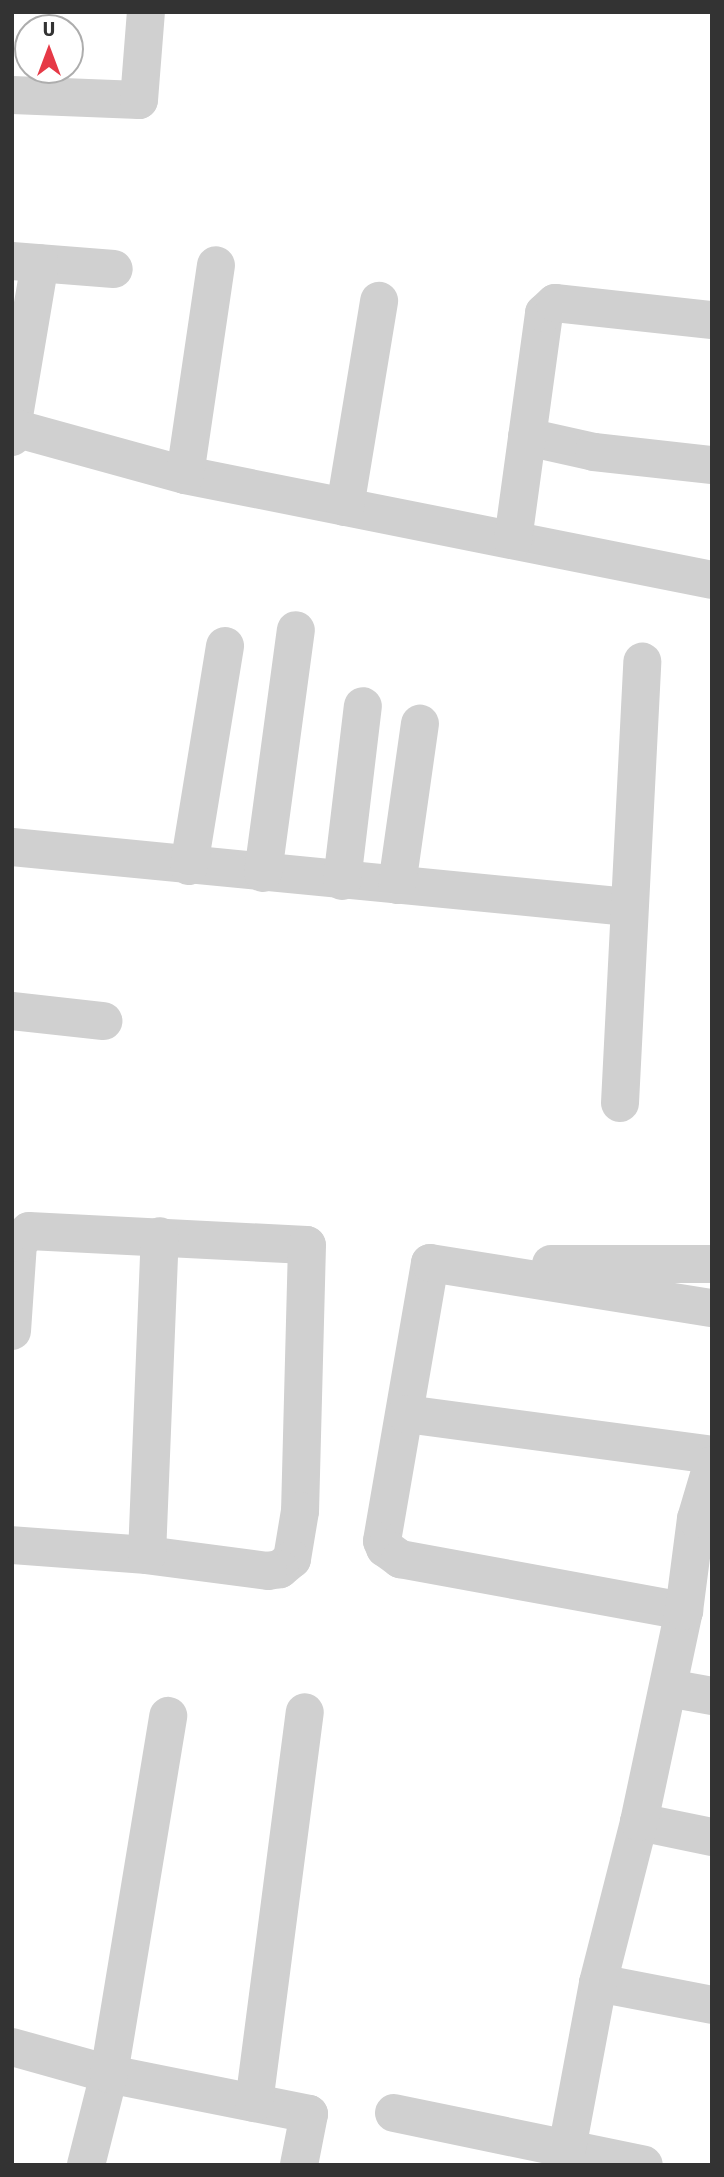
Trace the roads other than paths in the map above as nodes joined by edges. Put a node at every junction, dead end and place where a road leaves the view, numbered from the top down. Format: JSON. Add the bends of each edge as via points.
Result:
{"nodes":[{"id":1,"x":146,"y":12,"type":"edge"},
{"id":2,"x":12,"y":95,"type":"edge"},
{"id":3,"x":26,"y":262,"type":"edge"},
{"id":4,"x":216,"y":265,"type":"dead end"},
{"id":5,"x":114,"y":269,"type":"dead end"},
{"id":6,"x":379,"y":301,"type":"dead end"},
{"id":7,"x":712,"y":320,"type":"edge"},
{"id":8,"x":13,"y":431,"type":"edge"},
{"id":9,"x":527,"y":437,"type":"junction"},
{"id":10,"x":712,"y":466,"type":"edge"},
{"id":11,"x":184,"y":475,"type":"junction"},
{"id":12,"x":345,"y":507,"type":"junction"},
{"id":13,"x":513,"y":540,"type":"junction"},
{"id":14,"x":712,"y":580,"type":"edge"},
{"id":15,"x":296,"y":630,"type":"dead end"},
{"id":16,"x":225,"y":646,"type":"dead end"},
{"id":17,"x":642,"y":662,"type":"dead end"},
{"id":18,"x":363,"y":706,"type":"dead end"},
{"id":19,"x":420,"y":724,"type":"dead end"},
{"id":20,"x":12,"y":847,"type":"edge"},
{"id":21,"x":189,"y":866,"type":"junction"},
{"id":22,"x":263,"y":873,"type":"junction"},
{"id":23,"x":342,"y":881,"type":"junction"},
{"id":24,"x":397,"y":885,"type":"junction"},
{"id":25,"x":628,"y":907,"type":"junction"},
{"id":26,"x":12,"y":1011,"type":"edge"},
{"id":27,"x":103,"y":1021,"type":"dead end"},
{"id":28,"x":620,"y":1103,"type":"dead end"},
{"id":29,"x":160,"y":1236,"type":"junction"},
{"id":30,"x":430,"y":1263,"type":"junction"},
{"id":31,"x":712,"y":1264,"type":"edge"},
{"id":32,"x":712,"y":1308,"type":"edge"},
{"id":33,"x":12,"y":1331,"type":"edge"},
{"id":34,"x":406,"y":1414,"type":"junction"},
{"id":35,"x":712,"y":1455,"type":"edge"},
{"id":36,"x":712,"y":1465,"type":"edge"},
{"id":37,"x":704,"y":1521,"type":"edge"},
{"id":38,"x":12,"y":1545,"type":"edge"},
{"id":39,"x":147,"y":1555,"type":"junction"},
{"id":40,"x":684,"y":1611,"type":"junction"},
{"id":41,"x":668,"y":1688,"type":"junction"},
{"id":42,"x":712,"y":1696,"type":"edge"},
{"id":43,"x":305,"y":1712,"type":"dead end"},
{"id":44,"x":168,"y":1716,"type":"dead end"},
{"id":45,"x":639,"y":1822,"type":"junction"},
{"id":46,"x":712,"y":1837,"type":"edge"},
{"id":47,"x":598,"y":1983,"type":"junction"},
{"id":48,"x":712,"y":2004,"type":"edge"},
{"id":49,"x":12,"y":2047,"type":"edge"},
{"id":50,"x":109,"y":2074,"type":"junction"},
{"id":51,"x":254,"y":2103,"type":"junction"},
{"id":52,"x":394,"y":2113,"type":"dead end"},
{"id":53,"x":566,"y":2156,"type":"edge"},
{"id":54,"x":86,"y":2165,"type":"edge"},
{"id":55,"x":299,"y":2165,"type":"edge"},
{"id":56,"x":644,"y":2165,"type":"edge"}],
"edges":[{"from":1,"to":2,"type":"street","via":[[139,100]]},
{"from":3,"to":5,"type":"street"},
{"from":3,"to":8,"type":"street"},
{"from":4,"to":11,"type":"street"},
{"from":6,"to":12,"type":"street"},
{"from":7,"to":9,"type":"street","via":[[555,303],[544,313]]},
{"from":8,"to":11,"type":"street"},
{"from":9,"to":10,"type":"street","via":[[594,452]]},
{"from":9,"to":13,"type":"street"},
{"from":11,"to":12,"type":"street"},
{"from":12,"to":13,"type":"street"},
{"from":13,"to":14,"type":"street"},
{"from":15,"to":22,"type":"street"},
{"from":16,"to":21,"type":"street"},
{"from":17,"to":25,"type":"street"},
{"from":18,"to":23,"type":"street"},
{"from":19,"to":24,"type":"street"},
{"from":20,"to":21,"type":"street"},
{"from":21,"to":22,"type":"street"},
{"from":22,"to":23,"type":"street"},
{"from":23,"to":24,"type":"street"},
{"from":24,"to":25,"type":"street"},
{"from":25,"to":28,"type":"street"},
{"from":26,"to":27,"type":"street"},
{"from":29,"to":33,"type":"street","via":[[24,1233],[18,1243]]},
{"from":29,"to":39,"type":"street"},
{"from":29,"to":39,"type":"street","via":[[307,1245],[300,1511],[292,1559],[280,1569]]},
{"from":30,"to":31,"type":"street"},
{"from":30,"to":32,"type":"street"},
{"from":30,"to":34,"type":"street"},
{"from":34,"to":35,"type":"street"},
{"from":34,"to":40,"type":"street","via":[[382,1541],[394,1556]]},
{"from":36,"to":37,"type":"street"},
{"from":37,"to":40,"type":"street"},
{"from":38,"to":39,"type":"street"},
{"from":40,"to":41,"type":"street"},
{"from":41,"to":42,"type":"street"},
{"from":41,"to":45,"type":"street"},
{"from":43,"to":51,"type":"street"},
{"from":44,"to":50,"type":"street"},
{"from":45,"to":46,"type":"street"},
{"from":45,"to":47,"type":"street"},
{"from":47,"to":48,"type":"street"},
{"from":47,"to":53,"type":"street"},
{"from":49,"to":50,"type":"street"},
{"from":50,"to":51,"type":"street"},
{"from":50,"to":54,"type":"street"},
{"from":51,"to":55,"type":"street","via":[[309,2114]]},
{"from":52,"to":53,"type":"street"},
{"from":53,"to":56,"type":"street"}]}
